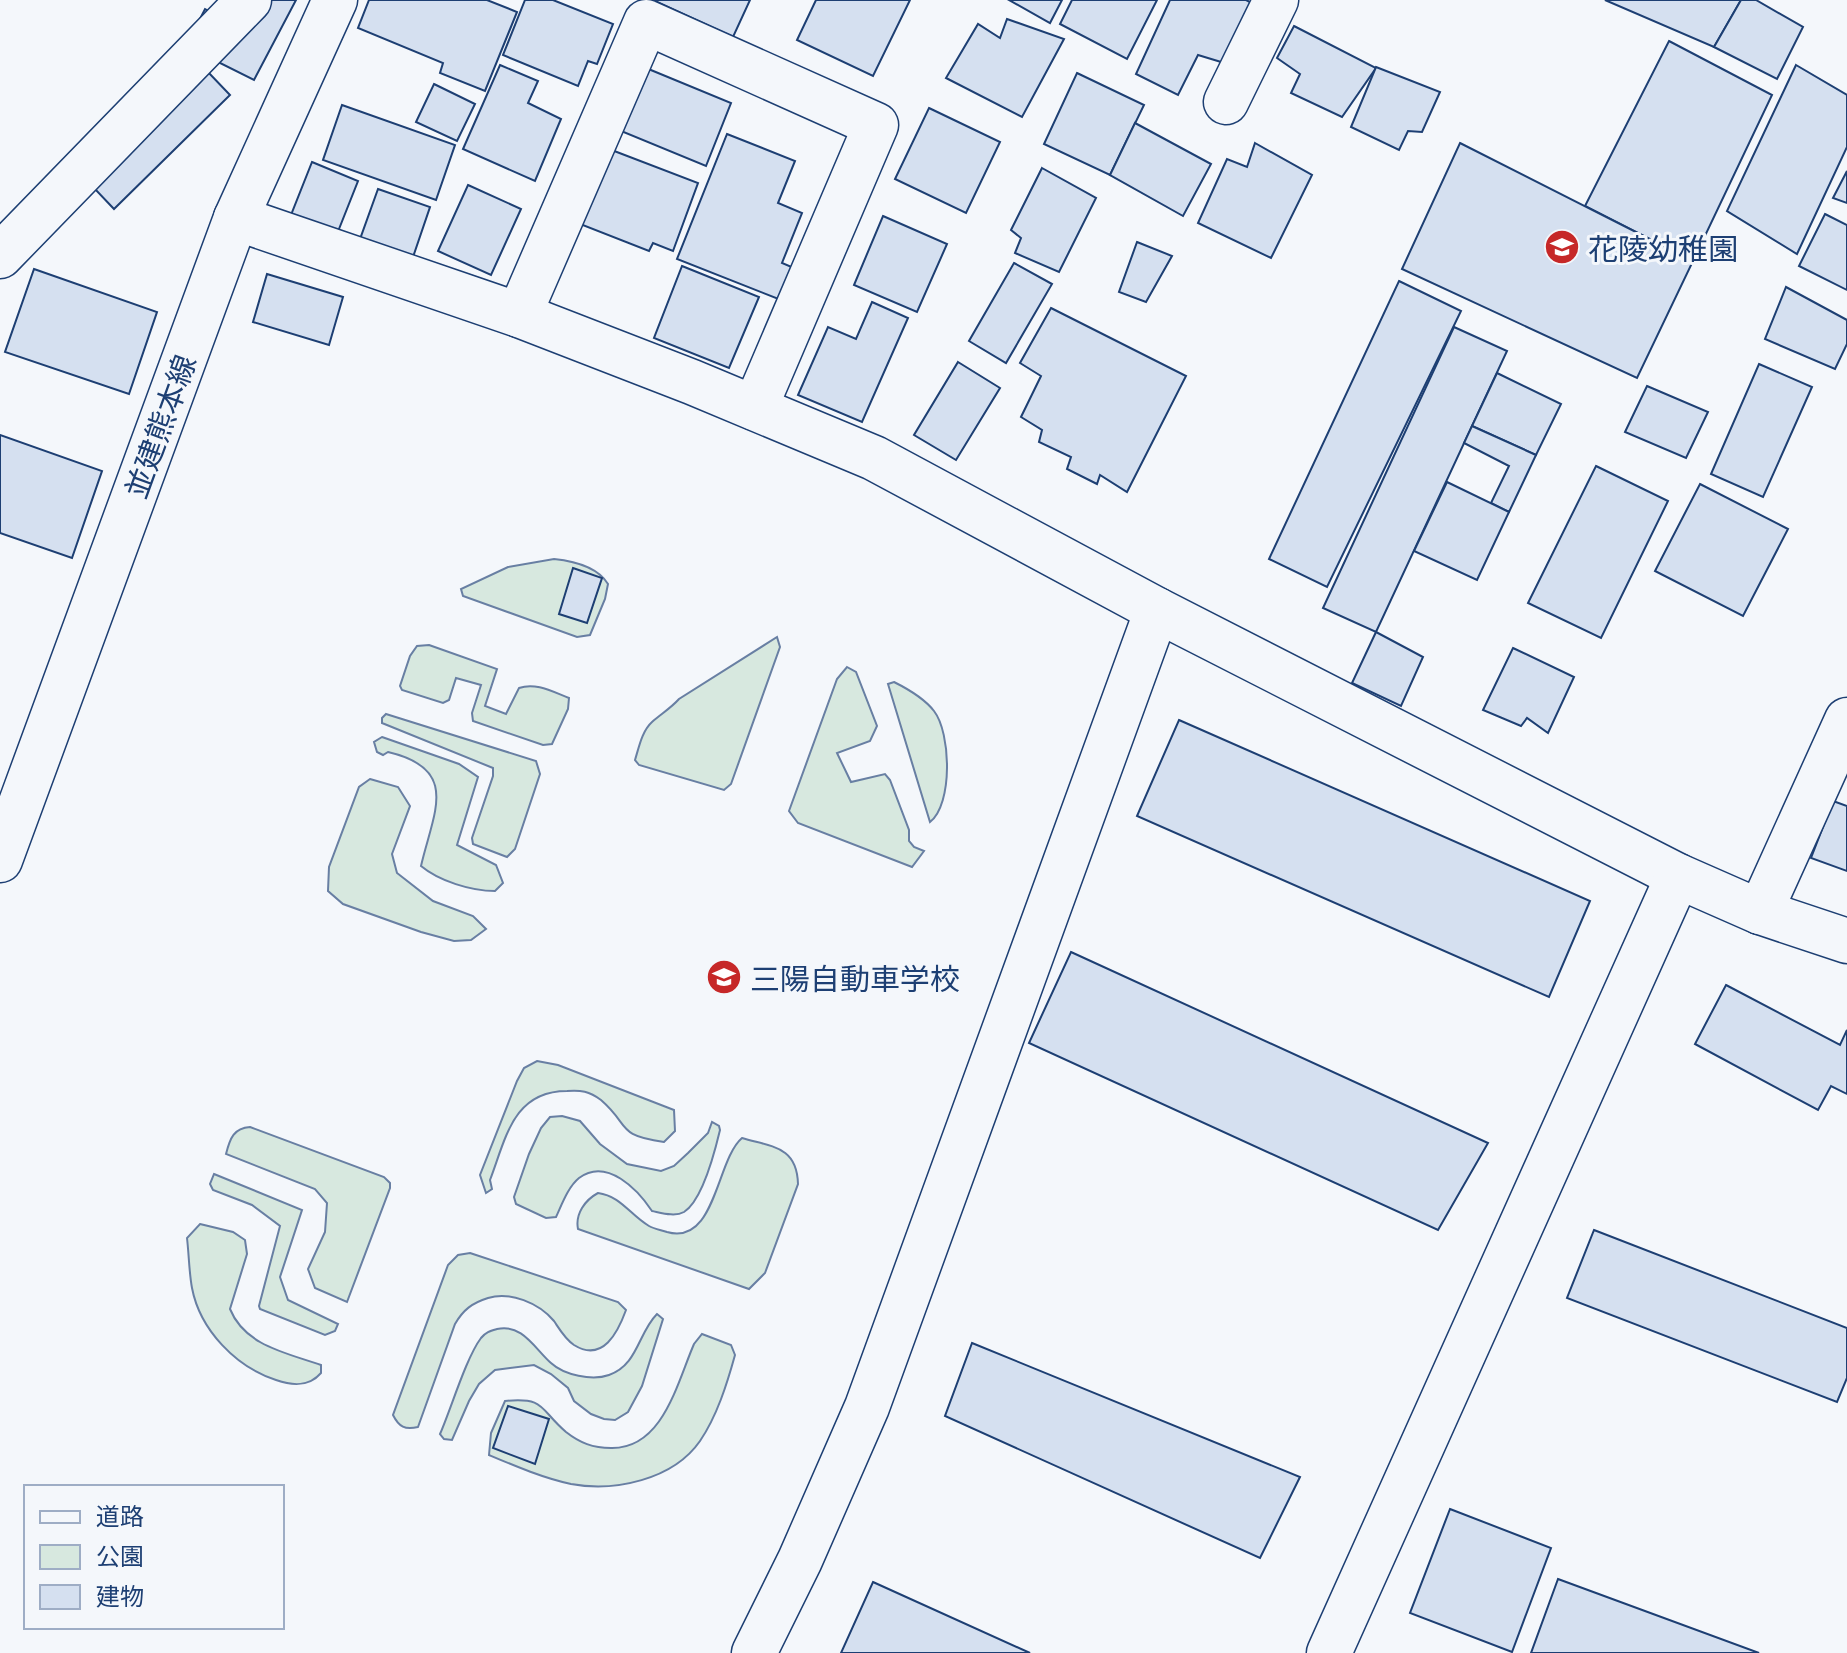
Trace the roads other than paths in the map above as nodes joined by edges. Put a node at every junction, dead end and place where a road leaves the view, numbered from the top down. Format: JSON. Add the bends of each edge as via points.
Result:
{"nodes":[{"id":1,"x":249,"y":0,"type":"edge"},
{"id":2,"x":335,"y":0,"type":"edge"},
{"id":3,"x":1276,"y":0,"type":"edge"},
{"id":4,"x":1226,"y":102,"type":"dead end"},
{"id":5,"x":236,"y":218,"type":"junction"},
{"id":6,"x":0,"y":256,"type":"edge"},
{"id":7,"x":519,"y":315,"type":"junction"},
{"id":8,"x":755,"y":408,"type":"junction"},
{"id":9,"x":1157,"y":610,"type":"junction"},
{"id":10,"x":1847,"y":720,"type":"edge"},
{"id":11,"x":0,"y":860,"type":"edge"},
{"id":12,"x":1678,"y":876,"type":"junction"},
{"id":13,"x":1760,"y":912,"type":"junction"},
{"id":14,"x":1847,"y":941,"type":"edge"},
{"id":15,"x":754,"y":1653,"type":"edge"},
{"id":16,"x":1329,"y":1653,"type":"edge"}],
"edges":[{"from":1,"to":6,"type":"street"},
{"from":2,"to":5,"type":"street","name":"並建熊本線"},
{"from":3,"to":4,"type":"street"},
{"from":5,"to":7,"type":"street"},
{"from":5,"to":11,"type":"street","name":"並建熊本線"},
{"from":7,"to":8,"type":"street"},
{"from":7,"to":8,"type":"street","via":[[646,22],[876,125]]},
{"from":8,"to":9,"type":"street","via":[[874,458]]},
{"from":9,"to":12,"type":"street"},
{"from":9,"to":15,"type":"street","via":[[867,1407]]},
{"from":10,"to":13,"type":"street"},
{"from":12,"to":13,"type":"street"},
{"from":12,"to":16,"type":"street"},
{"from":13,"to":14,"type":"street"}]}
